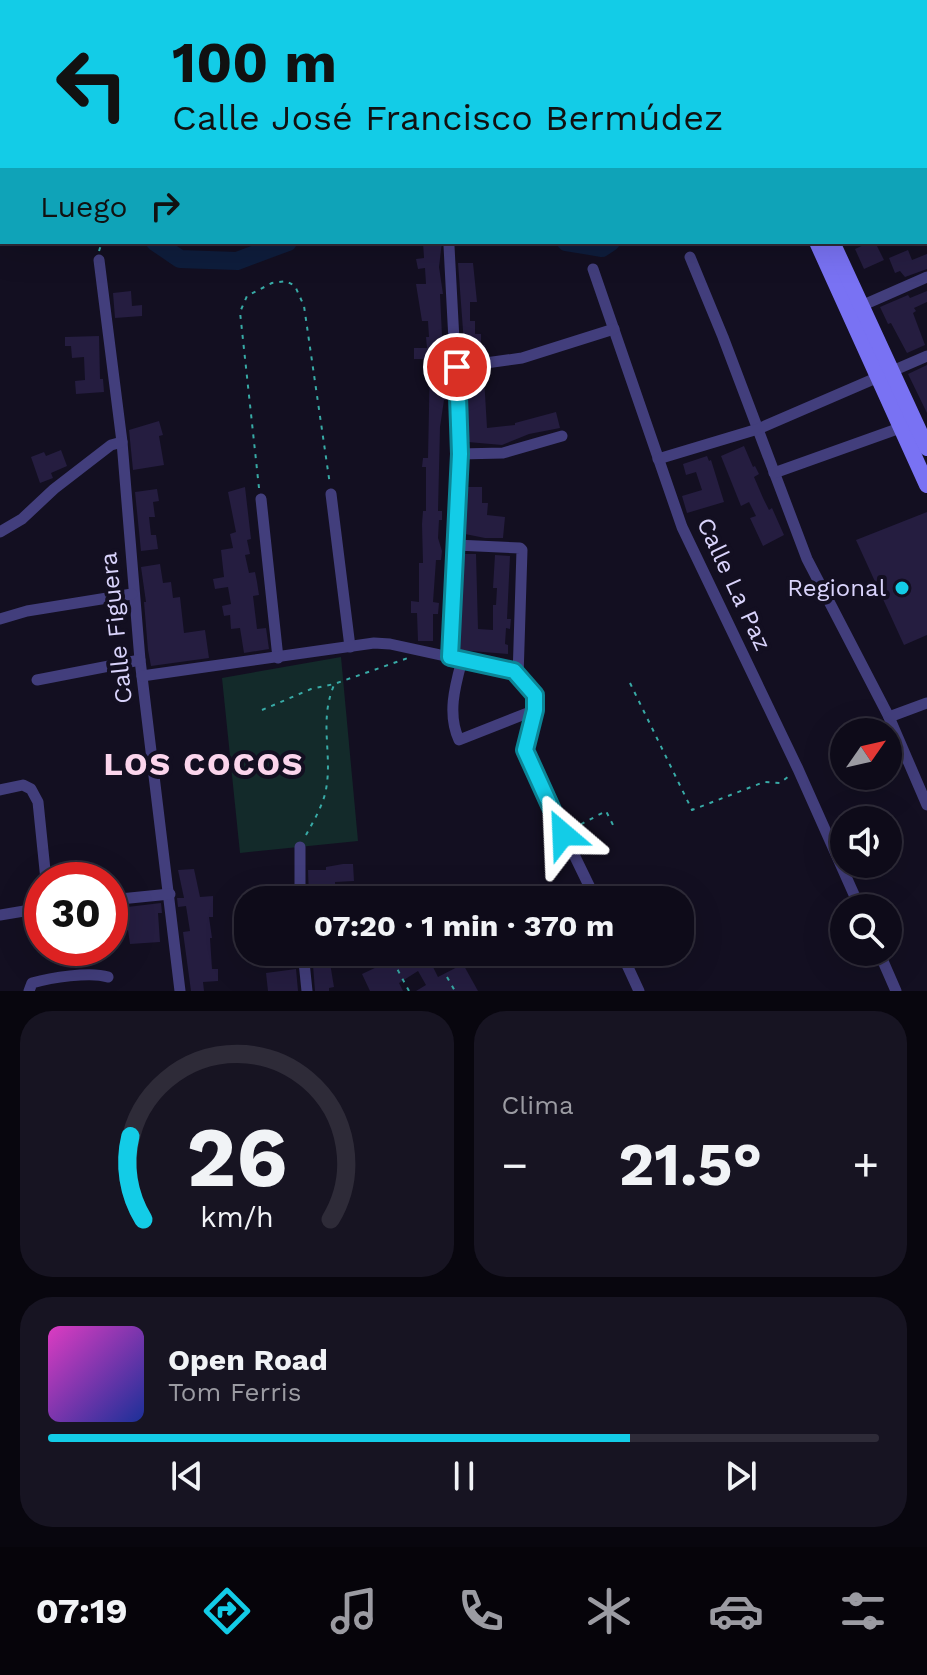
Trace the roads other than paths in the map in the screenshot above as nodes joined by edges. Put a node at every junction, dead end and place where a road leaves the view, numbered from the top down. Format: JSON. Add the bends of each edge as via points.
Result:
{"nodes":[{"id":1,"x":823,"y":244,"type":"edge"},
{"id":2,"x":824,"y":244,"type":"edge"},
{"id":3,"x":449,"y":246,"type":"dead end"},
{"id":4,"x":690,"y":257,"type":"dead end"},
{"id":5,"x":99,"y":260,"type":"dead end"},
{"id":6,"x":593,"y":269,"type":"dead end"},
{"id":7,"x":927,"y":277,"type":"edge"},
{"id":8,"x":861,"y":306,"type":"junction"},
{"id":9,"x":614,"y":329,"type":"junction"},
{"id":10,"x":927,"y":356,"type":"edge"},
{"id":11,"x":457,"y":367,"type":"junction"},
{"id":12,"x":885,"y":374,"type":"junction"},
{"id":13,"x":900,"y":428,"type":"junction"},
{"id":14,"x":758,"y":429,"type":"junction"},
{"id":15,"x":562,"y":436,"type":"dead end"},
{"id":16,"x":925,"y":437,"type":"edge"},
{"id":17,"x":122,"y":442,"type":"junction"},
{"id":18,"x":460,"y":454,"type":"junction"},
{"id":19,"x":658,"y":459,"type":"junction"},
{"id":20,"x":774,"y":473,"type":"junction"},
{"id":21,"x":927,"y":485,"type":"edge"},
{"id":22,"x":331,"y":494,"type":"road end"},
{"id":23,"x":261,"y":499,"type":"road end"},
{"id":24,"x":0,"y":532,"type":"edge"},
{"id":25,"x":456,"y":545,"type":"junction"},
{"id":26,"x":132,"y":594,"type":"junction"},
{"id":27,"x":0,"y":619,"type":"edge"},
{"id":28,"x":350,"y":647,"type":"junction"},
{"id":29,"x":278,"y":658,"type":"junction"},
{"id":30,"x":456,"y":658,"type":"junction"},
{"id":31,"x":140,"y":660,"type":"junction"},
{"id":32,"x":142,"y":676,"type":"junction"},
{"id":33,"x":518,"y":677,"type":"junction"},
{"id":34,"x":37,"y":680,"type":"dead end"},
{"id":35,"x":927,"y":703,"type":"edge"},
{"id":36,"x":535,"y":710,"type":"junction"},
{"id":37,"x":889,"y":717,"type":"junction"},
{"id":38,"x":0,"y":790,"type":"edge"},
{"id":39,"x":927,"y":805,"type":"edge"},
{"id":40,"x":300,"y":847,"type":"dead end"},
{"id":41,"x":44,"y":862,"type":"edge"},
{"id":42,"x":300,"y":886,"type":"edge"},
{"id":43,"x":589,"y":886,"type":"edge"},
{"id":44,"x":170,"y":894,"type":"junction"},
{"id":45,"x":854,"y":894,"type":"edge"},
{"id":46,"x":128,"y":898,"type":"edge"},
{"id":47,"x":24,"y":911,"type":"edge"},
{"id":48,"x":0,"y":915,"type":"edge"},
{"id":49,"x":304,"y":966,"type":"edge"},
{"id":50,"x":627,"y":966,"type":"edge"},
{"id":51,"x":885,"y":966,"type":"edge"},
{"id":52,"x":108,"y":977,"type":"dead end"},
{"id":53,"x":29,"y":991,"type":"edge"},
{"id":54,"x":180,"y":991,"type":"edge"},
{"id":55,"x":307,"y":991,"type":"edge"},
{"id":56,"x":639,"y":991,"type":"edge"},
{"id":57,"x":896,"y":991,"type":"edge"}],
"edges":[{"from":1,"to":12,"type":"main road"},
{"from":2,"to":8,"type":"main road"},
{"from":3,"to":11,"type":"street"},
{"from":4,"to":14,"type":"street"},
{"from":5,"to":17,"type":"street","name":"Calle Figuera"},
{"from":6,"to":9,"type":"street","name":"Calle La Paz"},
{"from":7,"to":8,"type":"street"},
{"from":8,"to":12,"type":"main road"},
{"from":9,"to":11,"type":"street","via":[[522,358]]},
{"from":9,"to":19,"type":"street","name":"Calle La Paz"},
{"from":10,"to":12,"type":"street"},
{"from":11,"to":18,"type":"street"},
{"from":12,"to":13,"type":"main road"},
{"from":12,"to":14,"type":"street"},
{"from":12,"to":16,"type":"main road"},
{"from":13,"to":20,"type":"street"},
{"from":13,"to":21,"type":"main road"},
{"from":14,"to":19,"type":"street"},
{"from":14,"to":20,"type":"street"},
{"from":15,"to":18,"type":"street","via":[[503,453]]},
{"from":17,"to":24,"type":"street","via":[[111,445]]},
{"from":17,"to":26,"type":"street","name":"Calle Figuera"},
{"from":18,"to":25,"type":"street"},
{"from":19,"to":45,"type":"street","name":"Calle La Paz","via":[[682,527]]},
{"from":20,"to":37,"type":"street","via":[[807,559]]},
{"from":22,"to":28,"type":"street"},
{"from":23,"to":29,"type":"street"},
{"from":25,"to":30,"type":"street"},
{"from":25,"to":33,"type":"street","via":[[522,550]]},
{"from":26,"to":27,"type":"street"},
{"from":26,"to":31,"type":"street","name":"Calle Figuera"},
{"from":28,"to":29,"type":"street"},
{"from":28,"to":30,"type":"street","via":[[374,643]]},
{"from":29,"to":32,"type":"street"},
{"from":30,"to":33,"type":"street","via":[[514,671]]},
{"from":30,"to":36,"type":"street","via":[[452,721],[459,740]]},
{"from":31,"to":32,"type":"street","name":"Calle Figuera"},
{"from":31,"to":34,"type":"street"},
{"from":32,"to":44,"type":"street","name":"Calle Figuera"},
{"from":33,"to":36,"type":"street","via":[[535,695]]},
{"from":35,"to":37,"type":"street"},
{"from":36,"to":43,"type":"street","via":[[525,750]]},
{"from":37,"to":39,"type":"street"},
{"from":38,"to":41,"type":"street","via":[[23,785],[31,789],[38,802]]},
{"from":40,"to":42,"type":"street"},
{"from":44,"to":46,"type":"street"},
{"from":44,"to":54,"type":"street","name":"Calle Figuera"},
{"from":47,"to":48,"type":"street"},
{"from":49,"to":55,"type":"street"},
{"from":50,"to":56,"type":"street"},
{"from":51,"to":57,"type":"street"},
{"from":52,"to":53,"type":"street","via":[[48,979],[32,983]]}]}
